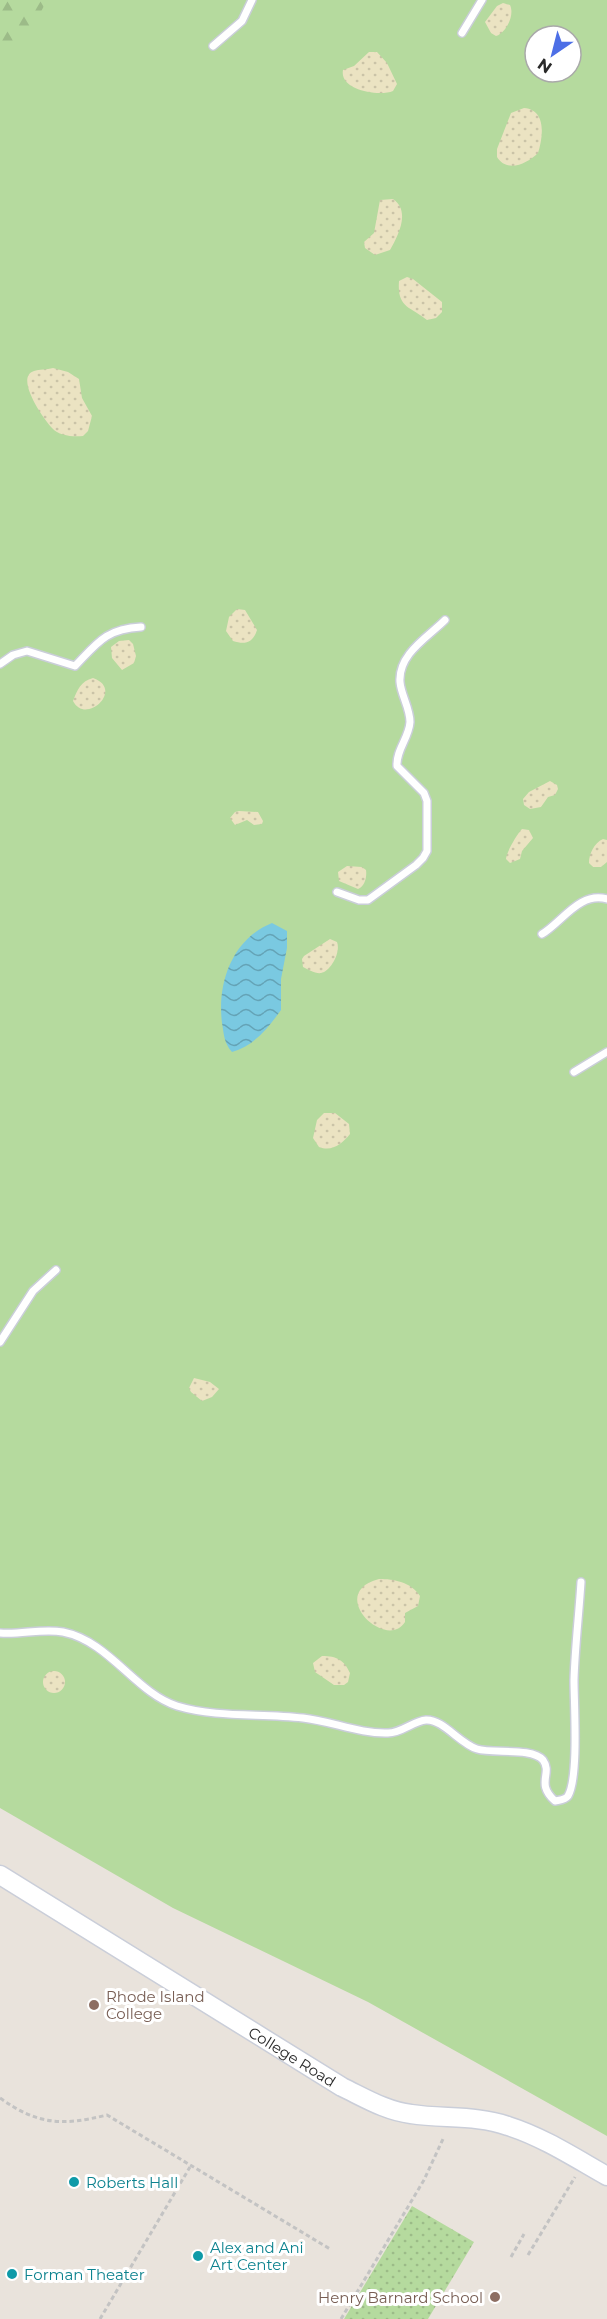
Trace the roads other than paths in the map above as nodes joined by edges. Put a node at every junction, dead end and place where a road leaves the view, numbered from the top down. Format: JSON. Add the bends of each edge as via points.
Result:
{"nodes":[{"id":1,"x":252,"y":0,"type":"edge"},
{"id":2,"x":482,"y":0,"type":"edge"},
{"id":3,"x":462,"y":33,"type":"dead end"},
{"id":4,"x":213,"y":46,"type":"dead end"},
{"id":5,"x":445,"y":620,"type":"dead end"},
{"id":6,"x":141,"y":627,"type":"dead end"},
{"id":7,"x":0,"y":664,"type":"edge"},
{"id":8,"x":337,"y":892,"type":"dead end"},
{"id":9,"x":607,"y":899,"type":"edge"},
{"id":10,"x":542,"y":934,"type":"dead end"},
{"id":11,"x":607,"y":1052,"type":"edge"},
{"id":12,"x":574,"y":1072,"type":"dead end"},
{"id":13,"x":56,"y":1270,"type":"dead end"},
{"id":14,"x":0,"y":1341,"type":"edge"},
{"id":15,"x":581,"y":1582,"type":"dead end"},
{"id":16,"x":0,"y":1634,"type":"edge"},
{"id":17,"x":0,"y":1875,"type":"edge"},
{"id":18,"x":607,"y":2176,"type":"edge"}],
"edges":[{"from":1,"to":4,"type":"lane","via":[[242,21]]},
{"from":2,"to":3,"type":"lane"},
{"from":5,"to":8,"type":"lane","via":[[408,655],[400,682],[410,723],[397,766],[427,801],[427,851],[416,866],[368,900]]},
{"from":6,"to":7,"type":"lane","via":[[112,631],[75,666],[27,651]]},
{"from":9,"to":10,"type":"lane","via":[[586,900]]},
{"from":11,"to":12,"type":"lane"},
{"from":13,"to":14,"type":"lane","via":[[33,1291]]},
{"from":15,"to":16,"type":"lane","via":[[572,1779],[564,1800],[555,1801],[546,1793],[543,1760],[533,1754],[476,1749],[435,1722],[427,1720],[389,1734],[303,1718],[188,1709],[157,1697],[103,1652],[73,1635],[54,1631]]},
{"from":17,"to":18,"type":"street","name":"College Road","via":[[342,2087],[384,2108],[508,2125]]}]}
